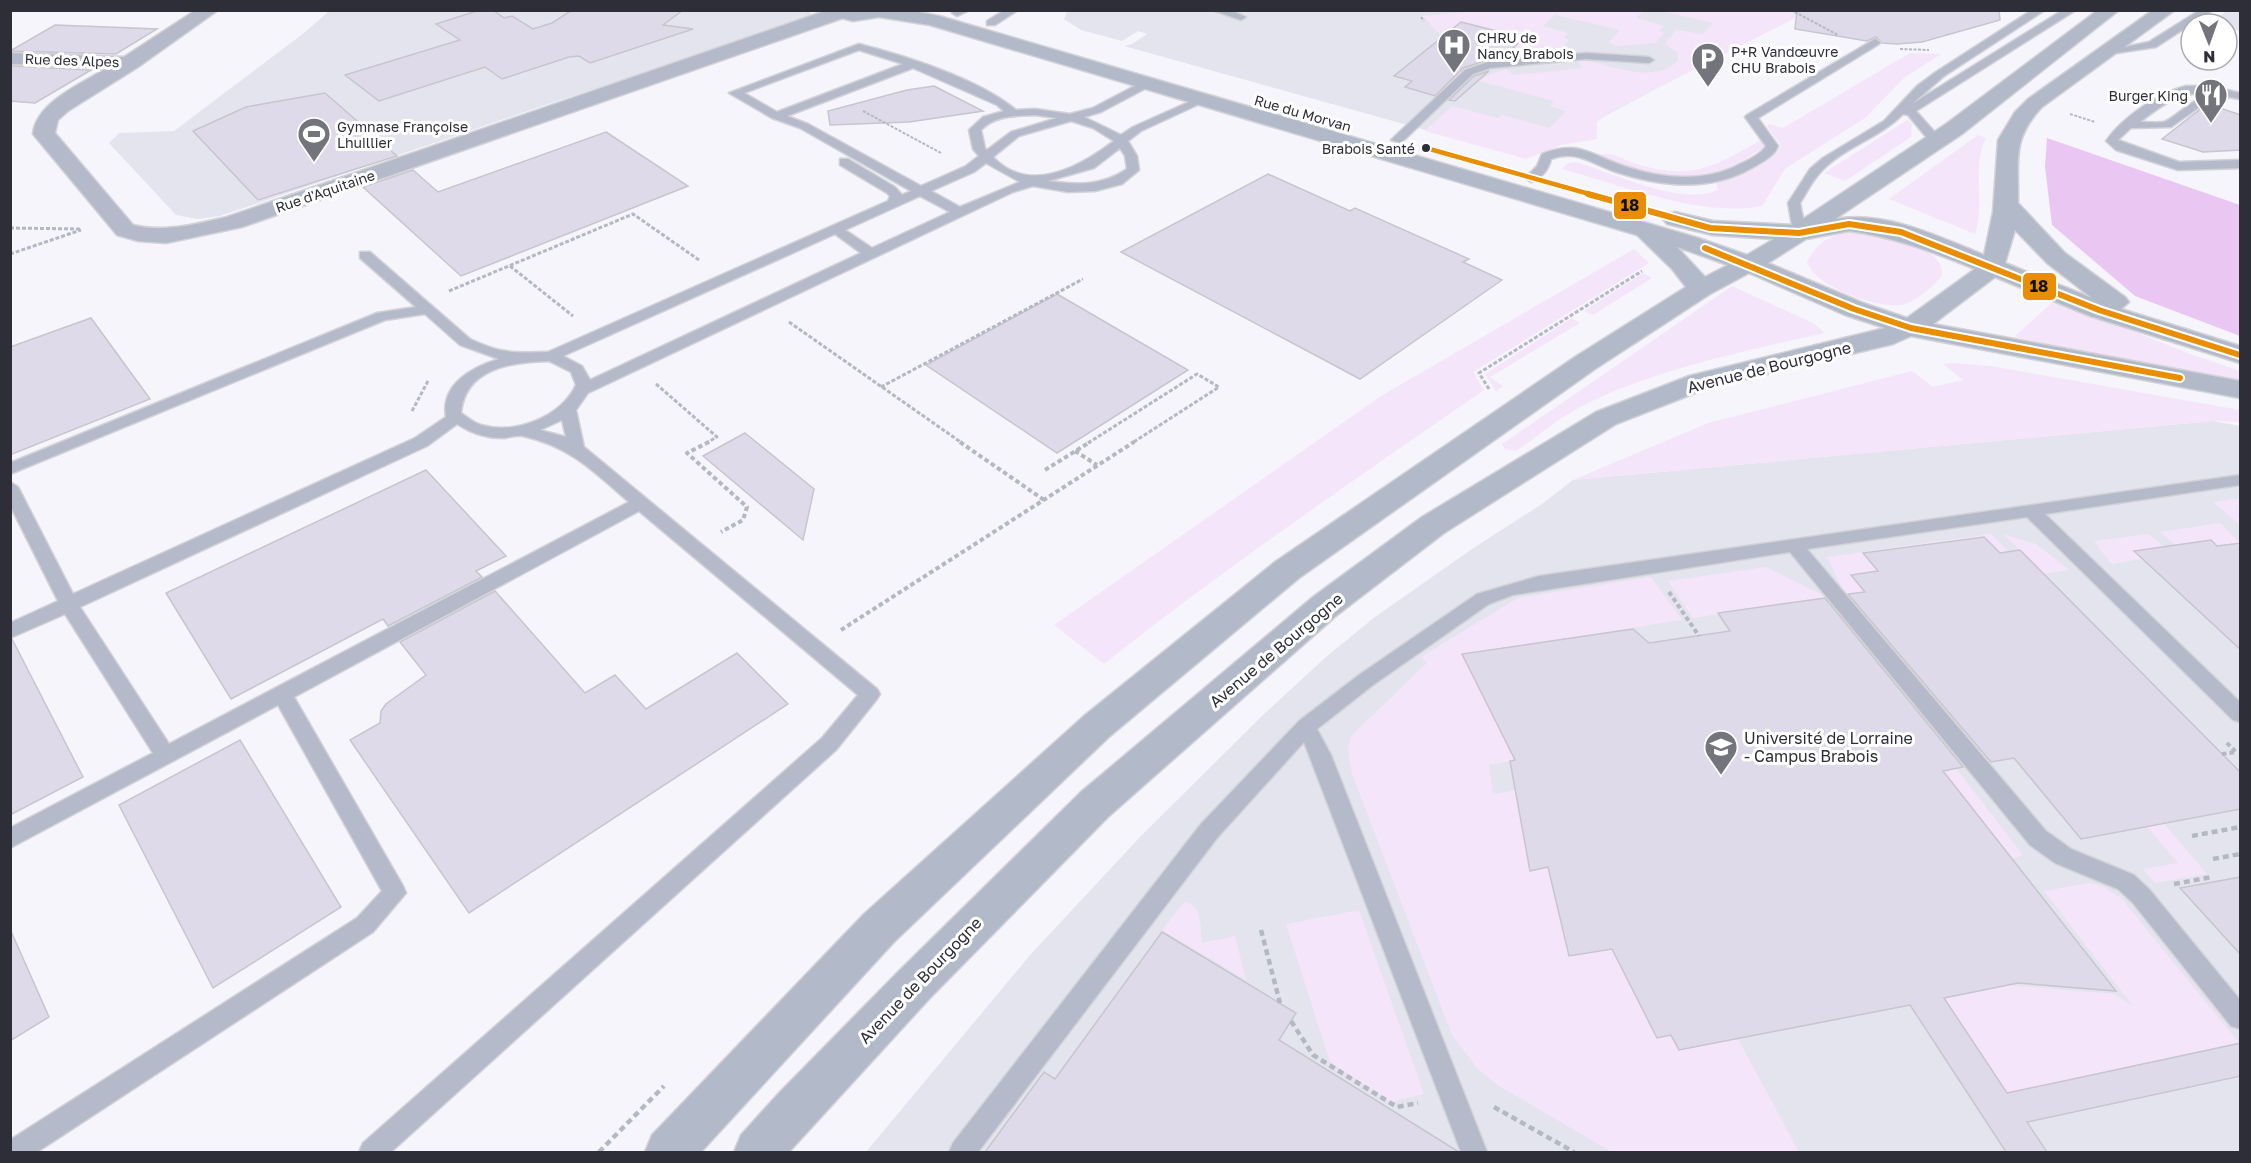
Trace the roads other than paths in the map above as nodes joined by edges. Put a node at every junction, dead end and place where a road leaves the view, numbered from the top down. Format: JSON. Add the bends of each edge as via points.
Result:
{"nodes":[{"id":1,"x":209,"y":10,"type":"edge"},
{"id":2,"x":1013,"y":10,"type":"edge"},
{"id":3,"x":1217,"y":10,"type":"edge"},
{"id":4,"x":2040,"y":10,"type":"edge"},
{"id":5,"x":2071,"y":10,"type":"edge"},
{"id":6,"x":2110,"y":10,"type":"edge"},
{"id":7,"x":2166,"y":10,"type":"edge"},
{"id":8,"x":2208,"y":10,"type":"edge"},
{"id":9,"x":885,"y":11,"type":"edge"},
{"id":10,"x":957,"y":11,"type":"edge"},
{"id":11,"x":836,"y":12,"type":"edge"},
{"id":12,"x":1241,"y":16,"type":"dead end"},
{"id":13,"x":991,"y":23,"type":"junction"},
{"id":14,"x":1875,"y":42,"type":"dead end"},
{"id":15,"x":2110,"y":51,"type":"junction"},
{"id":16,"x":14,"y":58,"type":"dead end"},
{"id":17,"x":1649,"y":60,"type":"dead end"},
{"id":18,"x":131,"y":63,"type":"junction"},
{"id":19,"x":913,"y":64,"type":"junction"},
{"id":20,"x":1148,"y":83,"type":"junction"},
{"id":21,"x":2241,"y":96,"type":"edge"},
{"id":22,"x":1204,"y":99,"type":"junction"},
{"id":23,"x":2241,"y":102,"type":"edge"},
{"id":24,"x":1908,"y":108,"type":"junction"},
{"id":25,"x":1013,"y":113,"type":"junction"},
{"id":26,"x":776,"y":116,"type":"junction"},
{"id":27,"x":1072,"y":117,"type":"junction"},
{"id":28,"x":2128,"y":125,"type":"junction"},
{"id":29,"x":1122,"y":140,"type":"junction"},
{"id":30,"x":1397,"y":140,"type":"junction"},
{"id":31,"x":1936,"y":141,"type":"junction"},
{"id":32,"x":986,"y":156,"type":"junction"},
{"id":33,"x":2241,"y":157,"type":"edge"},
{"id":34,"x":2164,"y":164,"type":"junction"},
{"id":35,"x":2241,"y":164,"type":"edge"},
{"id":36,"x":1537,"y":172,"type":"junction"},
{"id":37,"x":1033,"y":182,"type":"junction"},
{"id":38,"x":920,"y":191,"type":"junction"},
{"id":39,"x":894,"y":203,"type":"junction"},
{"id":40,"x":2006,"y":203,"type":"junction"},
{"id":41,"x":959,"y":212,"type":"junction"},
{"id":42,"x":1640,"y":228,"type":"junction"},
{"id":43,"x":836,"y":229,"type":"junction"},
{"id":44,"x":1799,"y":233,"type":"junction"},
{"id":45,"x":1920,"y":238,"type":"junction"},
{"id":46,"x":871,"y":254,"type":"junction"},
{"id":47,"x":365,"y":255,"type":"dead end"},
{"id":48,"x":1749,"y":264,"type":"junction"},
{"id":49,"x":1991,"y":266,"type":"junction"},
{"id":50,"x":1701,"y":289,"type":"junction"},
{"id":51,"x":1956,"y":296,"type":"junction"},
{"id":52,"x":426,"y":310,"type":"junction"},
{"id":53,"x":1911,"y":328,"type":"junction"},
{"id":54,"x":2182,"y":337,"type":"junction"},
{"id":55,"x":465,"y":342,"type":"junction"},
{"id":56,"x":2241,"y":355,"type":"edge"},
{"id":57,"x":551,"y":356,"type":"junction"},
{"id":58,"x":515,"y":359,"type":"junction"},
{"id":59,"x":473,"y":376,"type":"junction"},
{"id":60,"x":584,"y":388,"type":"junction"},
{"id":61,"x":2241,"y":390,"type":"edge"},
{"id":62,"x":568,"y":409,"type":"junction"},
{"id":63,"x":455,"y":418,"type":"junction"},
{"id":64,"x":469,"y":429,"type":"junction"},
{"id":65,"x":520,"y":430,"type":"junction"},
{"id":66,"x":421,"y":442,"type":"junction"},
{"id":67,"x":576,"y":450,"type":"junction"},
{"id":68,"x":10,"y":469,"type":"edge"},
{"id":69,"x":2241,"y":480,"type":"edge"},
{"id":70,"x":10,"y":487,"type":"edge"},
{"id":71,"x":640,"y":503,"type":"junction"},
{"id":72,"x":2030,"y":510,"type":"junction"},
{"id":73,"x":1793,"y":544,"type":"junction"},
{"id":74,"x":69,"y":605,"type":"junction"},
{"id":75,"x":10,"y":631,"type":"edge"},
{"id":76,"x":282,"y":694,"type":"junction"},
{"id":77,"x":2241,"y":714,"type":"edge"},
{"id":78,"x":1306,"y":727,"type":"junction"},
{"id":79,"x":166,"y":757,"type":"junction"},
{"id":80,"x":10,"y":839,"type":"edge"},
{"id":81,"x":2241,"y":1018,"type":"edge"},
{"id":82,"x":15,"y":1152,"type":"edge"},
{"id":83,"x":372,"y":1152,"type":"edge"},
{"id":84,"x":669,"y":1152,"type":"edge"},
{"id":85,"x":758,"y":1152,"type":"edge"},
{"id":86,"x":962,"y":1152,"type":"edge"},
{"id":87,"x":1474,"y":1152,"type":"edge"}],
"edges":[{"from":1,"to":18,"type":"street","name":"Rue d'Aquitaine"},
{"from":2,"to":13,"type":"lane"},
{"from":3,"to":12,"type":"lane"},
{"from":4,"to":24,"type":"lane","via":[[1921,88]]},
{"from":5,"to":24,"type":"lane"},
{"from":6,"to":31,"type":"main road"},
{"from":7,"to":15,"type":"main road"},
{"from":8,"to":15,"type":"lane","via":[[2152,45]]},
{"from":9,"to":11,"type":"main road","name":"Rue du Morvan","via":[[861,15]]},
{"from":9,"to":20,"type":"main road","name":"Rue du Morvan","via":[[932,20]]},
{"from":10,"to":13,"type":"main road","name":"Rue du Morvan"},
{"from":11,"to":18,"type":"street","name":"Rue d'Aquitaine","via":[[776,37],[234,222],[170,235],[125,230],[44,134],[44,126],[54,112]]},
{"from":13,"to":30,"type":"main road","name":"Rue du Morvan"},
{"from":14,"to":36,"type":"lane","via":[[1751,117],[1770,141],[1770,151],[1735,172],[1702,184],[1664,185],[1625,177],[1575,157]]},
{"from":15,"to":40,"type":"main road","via":[[2021,116],[2004,155]]},
{"from":16,"to":18,"type":"street","name":"Rue des Alpes"},
{"from":17,"to":30,"type":"lane","via":[[1586,56],[1488,65],[1469,72]]},
{"from":19,"to":25,"type":"lane","via":[[1001,103]]},
{"from":19,"to":26,"type":"lane"},
{"from":19,"to":26,"type":"lane","via":[[859,47],[735,93]]},
{"from":20,"to":22,"type":"main road","name":"Rue du Morvan"},
{"from":20,"to":27,"type":"lane","via":[[1104,107]]},
{"from":21,"to":28,"type":"lane","via":[[2204,90],[2179,91]]},
{"from":22,"to":29,"type":"lane"},
{"from":22,"to":42,"type":"main road","name":"Rue du Morvan"},
{"from":23,"to":28,"type":"lane","via":[[2207,99],[2167,125]]},
{"from":24,"to":31,"type":"lane"},
{"from":24,"to":44,"type":"lane","via":[[1814,172],[1794,203]]},
{"from":25,"to":27,"type":"lane"},
{"from":25,"to":32,"type":"lane","via":[[985,120],[975,130],[975,140]]},
{"from":26,"to":38,"type":"lane","via":[[804,126]]},
{"from":26,"to":39,"type":"lane","via":[[792,131],[891,190],[896,195]]},
{"from":27,"to":29,"type":"lane"},
{"from":27,"to":32,"type":"lane","via":[[1015,134]]},
{"from":28,"to":34,"type":"lane","via":[[2112,137],[2114,145]]},
{"from":29,"to":37,"type":"lane","via":[[1090,165]]},
{"from":29,"to":37,"type":"lane","via":[[1134,162],[1133,170],[1119,182],[1089,188]]},
{"from":30,"to":36,"type":"main road","name":"Rue du Morvan"},
{"from":31,"to":44,"type":"main road"},
{"from":32,"to":37,"type":"lane","via":[[1014,175]]},
{"from":32,"to":38,"type":"lane","via":[[970,169]]},
{"from":33,"to":34,"type":"lane"},
{"from":34,"to":35,"type":"lane"},
{"from":36,"to":44,"type":"main road","name":"Rue du Morvan","via":[[1710,228]]},
{"from":37,"to":41,"type":"lane"},
{"from":38,"to":39,"type":"lane"},
{"from":38,"to":41,"type":"lane"},
{"from":39,"to":43,"type":"lane"},
{"from":40,"to":49,"type":"main road","via":[[1999,248]]},
{"from":40,"to":54,"type":"main road","via":[[2015,217],[2094,288]]},
{"from":41,"to":46,"type":"lane"},
{"from":42,"to":48,"type":"main road","name":"Rue du Morvan"},
{"from":42,"to":50,"type":"main road","name":"Rue du Morvan","via":[[1669,252]]},
{"from":43,"to":46,"type":"lane"},
{"from":43,"to":57,"type":"lane"},
{"from":44,"to":45,"type":"main road","via":[[1850,224]]},
{"from":44,"to":48,"type":"main road"},
{"from":45,"to":49,"type":"main road"},
{"from":45,"to":51,"type":"main road","via":[[1949,265]]},
{"from":46,"to":60,"type":"lane"},
{"from":47,"to":52,"type":"lane"},
{"from":48,"to":50,"type":"main road"},
{"from":48,"to":53,"type":"main road","via":[[1854,309]]},
{"from":49,"to":51,"type":"main road","name":"Avenue de Bourgogne"},
{"from":49,"to":54,"type":"main road","via":[[2099,310]]},
{"from":50,"to":84,"type":"main road","via":[[1585,363],[1287,570],[1097,726],[879,928]]},
{"from":51,"to":53,"type":"main road","name":"Avenue de Bourgogne"},
{"from":52,"to":55,"type":"lane"},
{"from":52,"to":68,"type":"lane","via":[[382,316]]},
{"from":53,"to":61,"type":"main road"},
{"from":53,"to":85,"type":"main road","name":"Avenue de Bourgogne","via":[[1699,382],[1606,418],[1433,525],[1325,606],[1095,804],[914,985]]},
{"from":54,"to":56,"type":"main road"},
{"from":55,"to":58,"type":"lane"},
{"from":55,"to":59,"type":"lane"},
{"from":57,"to":58,"type":"lane"},
{"from":57,"to":60,"type":"lane","via":[[571,362],[583,372]]},
{"from":58,"to":59,"type":"lane"},
{"from":59,"to":63,"type":"lane","via":[[452,401]]},
{"from":60,"to":62,"type":"lane","via":[[578,401]]},
{"from":62,"to":65,"type":"lane","via":[[537,426]]},
{"from":62,"to":67,"type":"lane"},
{"from":63,"to":64,"type":"lane"},
{"from":63,"to":66,"type":"lane"},
{"from":64,"to":65,"type":"lane","via":[[484,433]]},
{"from":64,"to":66,"type":"lane"},
{"from":65,"to":67,"type":"lane","via":[[560,441]]},
{"from":66,"to":74,"type":"lane"},
{"from":67,"to":71,"type":"lane"},
{"from":69,"to":72,"type":"lane"},
{"from":70,"to":74,"type":"lane"},
{"from":71,"to":76,"type":"lane"},
{"from":71,"to":83,"type":"lane","via":[[870,694],[829,744]]},
{"from":72,"to":73,"type":"lane"},
{"from":72,"to":77,"type":"lane"},
{"from":73,"to":78,"type":"lane","via":[[1509,588],[1483,599],[1365,680]]},
{"from":73,"to":81,"type":"lane","via":[[2038,838],[2063,856],[2126,882]]},
{"from":74,"to":75,"type":"lane"},
{"from":74,"to":79,"type":"lane"},
{"from":76,"to":79,"type":"lane"},
{"from":76,"to":82,"type":"lane","via":[[395,893],[365,925]]},
{"from":78,"to":86,"type":"lane","via":[[1209,831]]},
{"from":78,"to":87,"type":"lane"},
{"from":79,"to":80,"type":"lane"}]}
